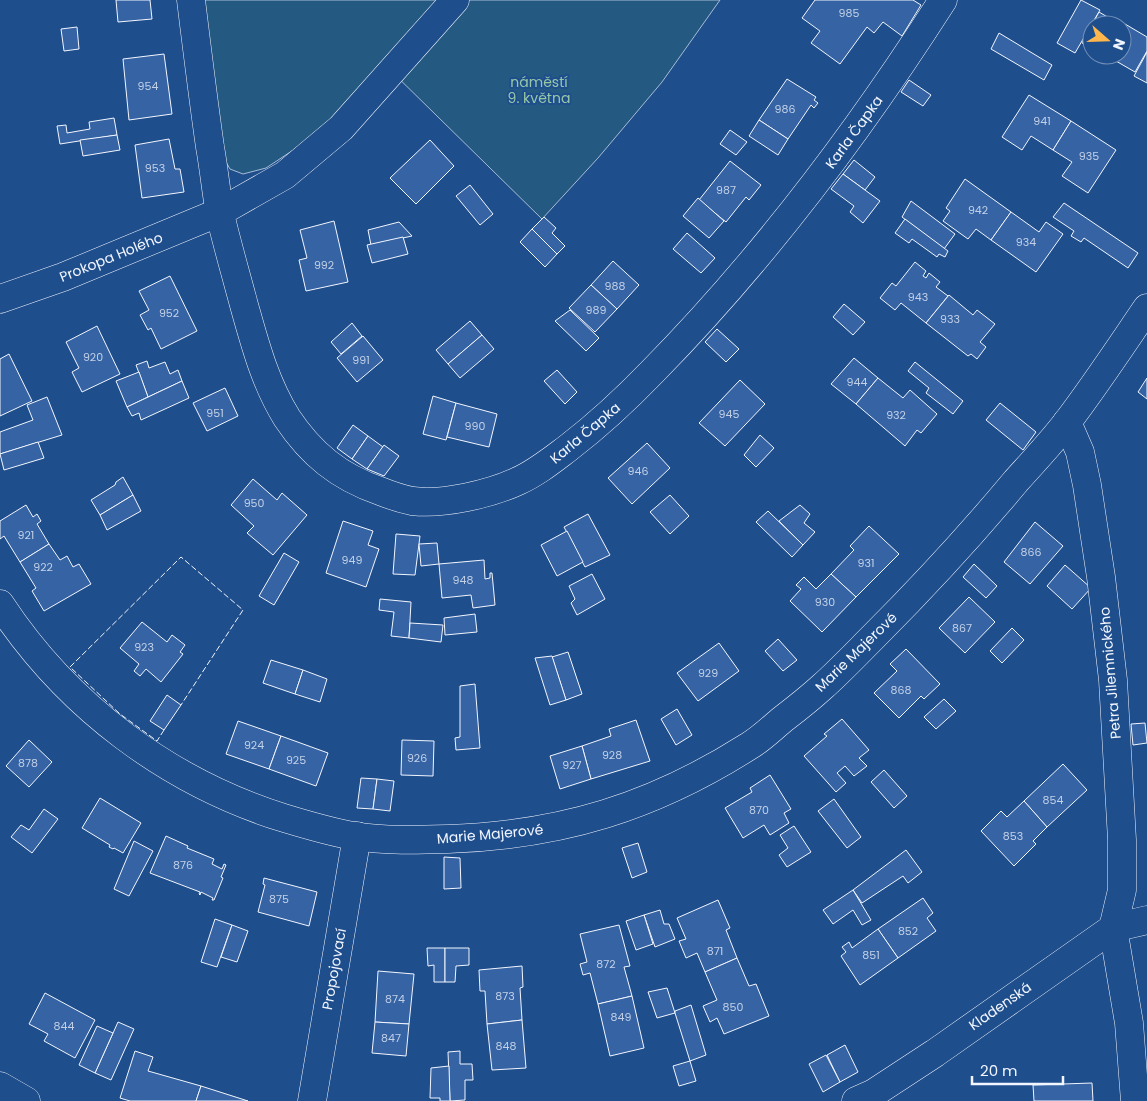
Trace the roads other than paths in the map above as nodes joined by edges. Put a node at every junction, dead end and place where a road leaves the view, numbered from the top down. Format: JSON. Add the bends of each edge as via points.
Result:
{"nodes":[{"id":1,"x":191,"y":0,"type":"edge"},
{"id":2,"x":455,"y":0,"type":"edge"},
{"id":3,"x":943,"y":0,"type":"edge"},
{"id":4,"x":220,"y":212,"type":"junction"},
{"id":5,"x":0,"y":298,"type":"edge"},
{"id":6,"x":1147,"y":308,"type":"edge"},
{"id":7,"x":1067,"y":422,"type":"junction"},
{"id":8,"x":0,"y":604,"type":"edge"},
{"id":9,"x":357,"y":836,"type":"junction"},
{"id":10,"x":1147,"y":920,"type":"edge"},
{"id":11,"x":1113,"y":928,"type":"junction"},
{"id":12,"x":0,"y":1086,"type":"edge"},
{"id":13,"x":26,"y":1101,"type":"edge"},
{"id":14,"x":312,"y":1101,"type":"edge"},
{"id":15,"x":856,"y":1101,"type":"edge"},
{"id":16,"x":1135,"y":1101,"type":"edge"}],
"edges":[{"from":1,"to":4,"type":"street"},
{"from":2,"to":4,"type":"street","via":[[341,128],[285,175]]},
{"from":3,"to":4,"type":"street","name":"Karla Čapka","via":[[883,92],[809,193],[681,343],[589,432],[543,468],[492,491],[467,497],[412,501],[361,485],[333,468],[306,444],[272,391],[259,358]]},
{"from":4,"to":5,"type":"street","name":"Prokopa Holého","via":[[63,277]]},
{"from":6,"to":7,"type":"street","name":"Marie Majerové"},
{"from":7,"to":9,"type":"street","name":"Marie Majerové","via":[[929,581],[822,687],[753,744],[700,776],[646,801],[530,833],[421,840]]},
{"from":7,"to":11,"type":"street","name":"Petra Jilemnického","via":[[1080,452],[1087,485],[1113,680],[1122,840],[1122,890]]},
{"from":8,"to":9,"type":"street","name":"Marie Majerové","via":[[47,665],[77,697],[117,732],[161,763],[258,810]]},
{"from":9,"to":14,"type":"street","name":"Propojovací"},
{"from":10,"to":11,"type":"street","name":"Kladenská"},
{"from":11,"to":15,"type":"street","name":"Kladenská","via":[[935,1053],[874,1093]]},
{"from":11,"to":16,"type":"street","via":[[1129,1023]]},
{"from":12,"to":13,"type":"street"}]}
